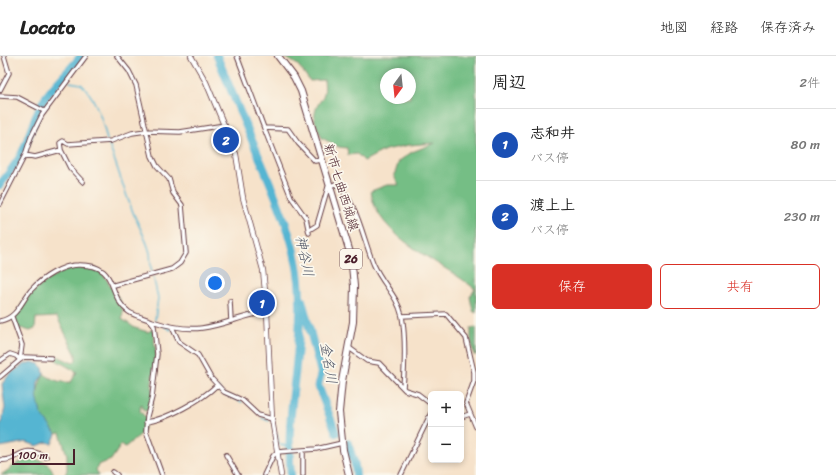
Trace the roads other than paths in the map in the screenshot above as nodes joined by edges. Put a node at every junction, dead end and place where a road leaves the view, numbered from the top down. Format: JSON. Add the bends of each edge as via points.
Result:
{"nodes":[{"id":1,"x":4,"y":56,"type":"edge"},
{"id":2,"x":86,"y":56,"type":"edge"},
{"id":3,"x":117,"y":56,"type":"edge"},
{"id":4,"x":191,"y":56,"type":"edge"},
{"id":5,"x":237,"y":56,"type":"edge"},
{"id":6,"x":278,"y":56,"type":"edge"},
{"id":7,"x":0,"y":90,"type":"edge"},
{"id":8,"x":0,"y":96,"type":"edge"},
{"id":9,"x":41,"y":110,"type":"junction"},
{"id":10,"x":225,"y":125,"type":"junction"},
{"id":11,"x":264,"y":128,"type":"junction"},
{"id":12,"x":146,"y":131,"type":"junction"},
{"id":13,"x":61,"y":150,"type":"junction"},
{"id":14,"x":25,"y":155,"type":"junction"},
{"id":15,"x":322,"y":160,"type":"junction"},
{"id":16,"x":83,"y":182,"type":"dead end"},
{"id":17,"x":330,"y":185,"type":"junction"},
{"id":18,"x":0,"y":204,"type":"edge"},
{"id":19,"x":114,"y":285,"type":"junction"},
{"id":20,"x":230,"y":301,"type":"dead end"},
{"id":21,"x":267,"y":312,"type":"junction"},
{"id":22,"x":402,"y":316,"type":"junction"},
{"id":23,"x":12,"y":317,"type":"junction"},
{"id":24,"x":149,"y":320,"type":"junction"},
{"id":25,"x":0,"y":321,"type":"edge"},
{"id":26,"x":232,"y":321,"type":"junction"},
{"id":27,"x":172,"y":326,"type":"junction"},
{"id":28,"x":348,"y":347,"type":"junction"},
{"id":29,"x":51,"y":358,"type":"dead end"},
{"id":30,"x":20,"y":360,"type":"junction"},
{"id":31,"x":0,"y":361,"type":"edge"},
{"id":32,"x":0,"y":377,"type":"edge"},
{"id":33,"x":217,"y":385,"type":"junction"},
{"id":34,"x":403,"y":387,"type":"junction"},
{"id":35,"x":428,"y":402,"type":"edge"},
{"id":36,"x":470,"y":414,"type":"junction"},
{"id":37,"x":464,"y":416,"type":"edge"},
{"id":38,"x":272,"y":419,"type":"junction"},
{"id":39,"x":428,"y":419,"type":"edge"},
{"id":40,"x":146,"y":422,"type":"junction"},
{"id":41,"x":476,"y":427,"type":"edge"},
{"id":42,"x":342,"y":443,"type":"junction"},
{"id":43,"x":303,"y":450,"type":"junction"},
{"id":44,"x":278,"y":452,"type":"junction"},
{"id":45,"x":226,"y":455,"type":"dead end"},
{"id":46,"x":46,"y":457,"type":"dead end"},
{"id":47,"x":0,"y":460,"type":"edge"},
{"id":48,"x":113,"y":472,"type":"dead end"},
{"id":49,"x":117,"y":475,"type":"edge"},
{"id":50,"x":162,"y":475,"type":"edge"},
{"id":51,"x":238,"y":475,"type":"edge"},
{"id":52,"x":264,"y":475,"type":"edge"},
{"id":53,"x":280,"y":475,"type":"edge"},
{"id":54,"x":303,"y":475,"type":"edge"},
{"id":55,"x":349,"y":475,"type":"edge"},
{"id":56,"x":401,"y":475,"type":"edge"}],
"edges":[{"from":1,"to":7,"type":"street","via":[[9,73]]},
{"from":2,"to":9,"type":"street"},
{"from":3,"to":12,"type":"street","via":[[136,85]]},
{"from":4,"to":10,"type":"street"},
{"from":5,"to":11,"type":"street"},
{"from":6,"to":15,"type":"main road","name":"新市七曲西城線","number":"26","via":[[301,90]]},
{"from":8,"to":9,"type":"street","via":[[17,97]]},
{"from":9,"to":14,"type":"street"},
{"from":10,"to":12,"type":"street","via":[[180,132]]},
{"from":10,"to":21,"type":"street","via":[[236,154],[243,198],[263,270]]},
{"from":11,"to":15,"type":"street","via":[[288,129],[315,161]]},
{"from":11,"to":17,"type":"street","via":[[291,197],[306,218],[309,232],[317,225]]},
{"from":12,"to":13,"type":"street","via":[[111,141],[68,144],[63,141],[60,143]]},
{"from":12,"to":19,"type":"street","via":[[155,161],[169,179],[173,194],[182,205],[186,252],[180,263],[172,269]]},
{"from":13,"to":14,"type":"street","via":[[35,157]]},
{"from":13,"to":16,"type":"street","via":[[70,168]]},
{"from":14,"to":18,"type":"street"},
{"from":15,"to":17,"type":"main road","name":"新市七曲西城線","number":"26"},
{"from":17,"to":22,"type":"street","via":[[340,187],[349,198],[374,266],[396,299]]},
{"from":17,"to":28,"type":"main road","name":"新市七曲西城線","number":"26","via":[[351,256],[354,286],[353,322]]},
{"from":19,"to":23,"type":"street","via":[[99,268],[68,266],[58,270],[31,290]]},
{"from":19,"to":24,"type":"street","via":[[121,304],[129,312]]},
{"from":20,"to":26,"type":"street"},
{"from":21,"to":26,"type":"street"},
{"from":21,"to":38,"type":"street"},
{"from":22,"to":34,"type":"street","via":[[406,351]]},
{"from":22,"to":36,"type":"street","via":[[446,314],[466,338],[474,372],[474,381],[466,403]]},
{"from":23,"to":25,"type":"street"},
{"from":23,"to":30,"type":"street","via":[[22,345]]},
{"from":24,"to":27,"type":"street"},
{"from":24,"to":40,"type":"street","via":[[154,326],[157,354]]},
{"from":26,"to":27,"type":"street","via":[[201,328]]},
{"from":27,"to":33,"type":"street","via":[[179,342],[198,355]]},
{"from":28,"to":34,"type":"street","via":[[366,361],[379,363]]},
{"from":28,"to":42,"type":"main road","name":"新市七曲西城線","number":"26","via":[[340,397]]},
{"from":29,"to":30,"type":"street","via":[[24,357]]},
{"from":30,"to":31,"type":"street","via":[[10,354]]},
{"from":30,"to":32,"type":"street"},
{"from":33,"to":38,"type":"street","via":[[224,392],[242,400],[258,415]]},
{"from":33,"to":40,"type":"street","via":[[209,394],[190,405]]},
{"from":34,"to":35,"type":"street"},
{"from":36,"to":37,"type":"street"},
{"from":36,"to":41,"type":"street"},
{"from":38,"to":44,"type":"street"},
{"from":39,"to":56,"type":"street"},
{"from":40,"to":50,"type":"street","via":[[146,431]]},
{"from":42,"to":43,"type":"street"},
{"from":42,"to":55,"type":"main road","name":"新市七曲西城線","number":"26"},
{"from":43,"to":44,"type":"street"},
{"from":43,"to":54,"type":"street"},
{"from":44,"to":52,"type":"street","via":[[273,456]]},
{"from":44,"to":53,"type":"street"},
{"from":45,"to":51,"type":"street"},
{"from":46,"to":47,"type":"street","via":[[25,450],[7,460]]},
{"from":48,"to":49,"type":"street"}]}
